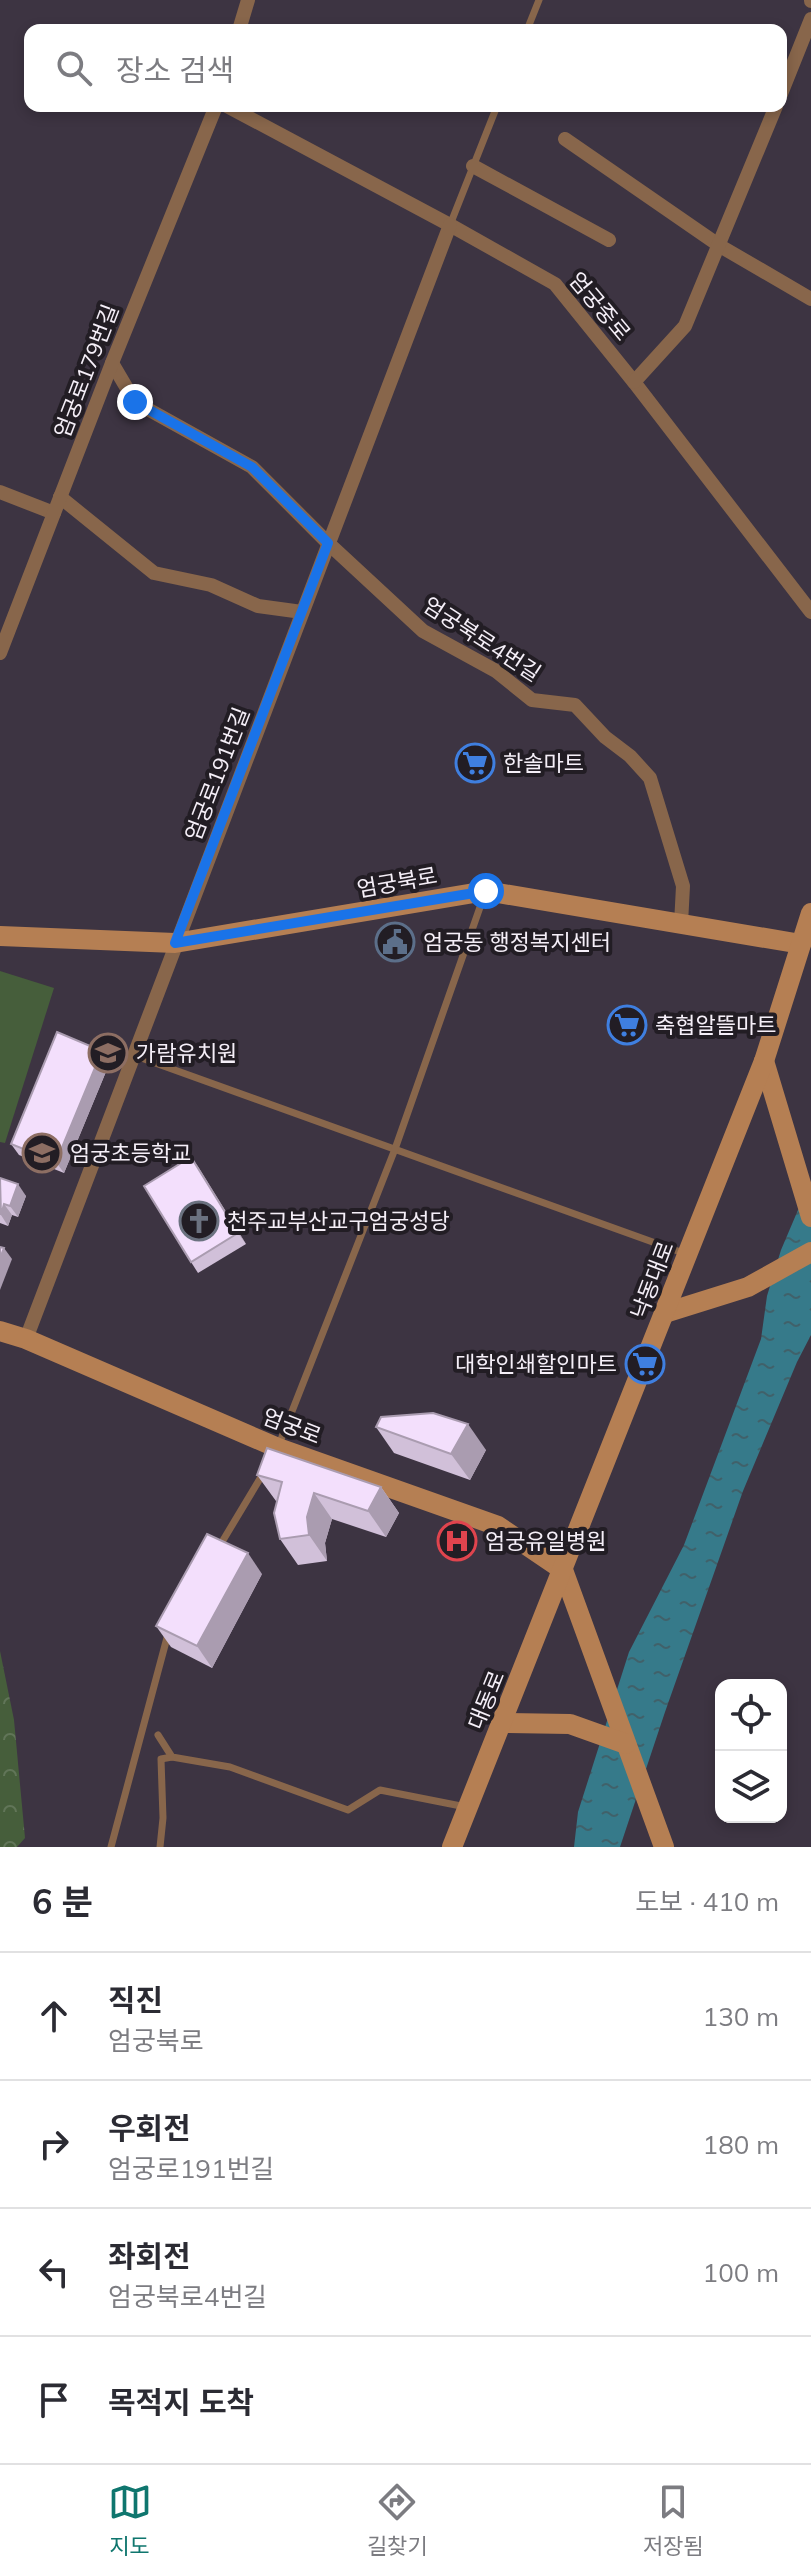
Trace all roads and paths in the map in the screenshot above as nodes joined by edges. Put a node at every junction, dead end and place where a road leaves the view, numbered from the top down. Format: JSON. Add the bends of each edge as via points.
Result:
{"nodes":[{"id":1,"x":248,"y":0,"type":"edge"},
{"id":2,"x":539,"y":0,"type":"edge"},
{"id":3,"x":811,"y":19,"type":"edge"},
{"id":4,"x":241,"y":24,"type":"edge"},
{"id":5,"x":529,"y":24,"type":"edge"},
{"id":6,"x":787,"y":79,"type":"edge"},
{"id":7,"x":214,"y":112,"type":"edge"},
{"id":8,"x":238,"y":112,"type":"edge"},
{"id":9,"x":495,"y":112,"type":"edge"},
{"id":10,"x":774,"y":112,"type":"edge"},
{"id":11,"x":565,"y":139,"type":"dead end"},
{"id":12,"x":473,"y":166,"type":"junction"},
{"id":13,"x":450,"y":225,"type":"junction"},
{"id":14,"x":609,"y":240,"type":"dead end"},
{"id":15,"x":720,"y":246,"type":"junction"},
{"id":16,"x":811,"y":299,"type":"edge"},
{"id":17,"x":112,"y":363,"type":"junction"},
{"id":18,"x":634,"y":382,"type":"junction"},
{"id":19,"x":0,"y":492,"type":"edge"},
{"id":20,"x":60,"y":497,"type":"junction"},
{"id":21,"x":54,"y":513,"type":"junction"},
{"id":22,"x":328,"y":543,"type":"junction"},
{"id":23,"x":302,"y":612,"type":"junction"},
{"id":24,"x":811,"y":612,"type":"edge"},
{"id":25,"x":0,"y":653,"type":"edge"},
{"id":26,"x":486,"y":891,"type":"junction"},
{"id":27,"x":811,"y":913,"type":"edge"},
{"id":28,"x":681,"y":924,"type":"junction"},
{"id":29,"x":0,"y":936,"type":"edge"},
{"id":30,"x":175,"y":943,"type":"junction"},
{"id":31,"x":801,"y":944,"type":"junction"},
{"id":32,"x":133,"y":1055,"type":"junction"},
{"id":33,"x":764,"y":1061,"type":"junction"},
{"id":34,"x":395,"y":1149,"type":"junction"},
{"id":35,"x":811,"y":1217,"type":"edge"},
{"id":36,"x":811,"y":1252,"type":"edge"},
{"id":37,"x":688,"y":1255,"type":"junction"},
{"id":38,"x":665,"y":1313,"type":"junction"},
{"id":39,"x":0,"y":1331,"type":"edge"},
{"id":40,"x":26,"y":1339,"type":"junction"},
{"id":41,"x":278,"y":1448,"type":"junction"},
{"id":42,"x":213,"y":1557,"type":"edge"},
{"id":43,"x":563,"y":1570,"type":"junction"},
{"id":44,"x":173,"y":1626,"type":"edge"},
{"id":45,"x":502,"y":1723,"type":"junction"},
{"id":46,"x":158,"y":1735,"type":"dead end"},
{"id":47,"x":626,"y":1744,"type":"junction"},
{"id":48,"x":172,"y":1757,"type":"junction"},
{"id":49,"x":468,"y":1808,"type":"junction"},
{"id":50,"x":111,"y":1847,"type":"edge"},
{"id":51,"x":160,"y":1847,"type":"edge"},
{"id":52,"x":452,"y":1847,"type":"edge"},
{"id":53,"x":664,"y":1847,"type":"edge"}],
"edges":[{"from":1,"to":4,"type":"street"},
{"from":2,"to":5,"type":"lane"},
{"from":3,"to":6,"type":"street"},
{"from":7,"to":17,"type":"street","name":"엄궁로179번길"},
{"from":8,"to":13,"type":"street","name":"엄궁중로"},
{"from":9,"to":12,"type":"lane"},
{"from":10,"to":15,"type":"street"},
{"from":11,"to":15,"type":"street"},
{"from":12,"to":13,"type":"lane"},
{"from":12,"to":14,"type":"street"},
{"from":13,"to":18,"type":"street","name":"엄궁중로","via":[[555,284]]},
{"from":13,"to":22,"type":"street","name":"엄궁로191번길"},
{"from":15,"to":16,"type":"street"},
{"from":15,"to":18,"type":"street","via":[[685,326]]},
{"from":17,"to":20,"type":"street","name":"엄궁로179번길"},
{"from":17,"to":22,"type":"street","name":"엄궁북로4번길","via":[[135,402],[252,467]]},
{"from":18,"to":24,"type":"street","name":"엄궁중로"},
{"from":19,"to":21,"type":"street"},
{"from":20,"to":21,"type":"street","name":"엄궁로179번길"},
{"from":20,"to":23,"type":"street","via":[[154,573],[211,585],[258,606]]},
{"from":21,"to":25,"type":"street","name":"엄궁로179번길"},
{"from":22,"to":23,"type":"street","name":"엄궁로191번길"},
{"from":22,"to":28,"type":"street","name":"엄궁북로4번길","via":[[423,631],[496,671],[532,700],[575,705],[630,756],[650,778],[683,886]]},
{"from":23,"to":30,"type":"street","name":"엄궁로191번길"},
{"from":26,"to":28,"type":"street","name":"엄궁북로"},
{"from":26,"to":30,"type":"street","name":"엄궁북로"},
{"from":26,"to":34,"type":"lane"},
{"from":27,"to":31,"type":"street","name":"낙동대로"},
{"from":28,"to":31,"type":"street","name":"엄궁북로"},
{"from":29,"to":30,"type":"street","name":"엄궁북로"},
{"from":30,"to":32,"type":"street","name":"엄궁로191번길"},
{"from":31,"to":33,"type":"street","name":"낙동대로"},
{"from":32,"to":34,"type":"lane"},
{"from":32,"to":40,"type":"street","name":"엄궁로191번길"},
{"from":33,"to":35,"type":"street"},
{"from":33,"to":37,"type":"street","name":"낙동대로"},
{"from":34,"to":37,"type":"lane"},
{"from":34,"to":41,"type":"lane"},
{"from":36,"to":38,"type":"street","via":[[748,1287]]},
{"from":37,"to":38,"type":"street","name":"낙동대로"},
{"from":38,"to":43,"type":"street","name":"낙동대로"},
{"from":39,"to":40,"type":"street","name":"엄궁로"},
{"from":40,"to":41,"type":"street","name":"엄궁로"},
{"from":41,"to":42,"type":"lane"},
{"from":41,"to":43,"type":"street","name":"엄궁로","via":[[498,1526]]},
{"from":43,"to":45,"type":"street","name":"대동로"},
{"from":43,"to":47,"type":"street"},
{"from":44,"to":50,"type":"lane","via":[[165,1639]]},
{"from":45,"to":47,"type":"street","via":[[570,1724]]},
{"from":45,"to":49,"type":"street","name":"대동로"},
{"from":46,"to":48,"type":"lane"},
{"from":47,"to":53,"type":"street"},
{"from":48,"to":49,"type":"lane","via":[[230,1767],[348,1810],[380,1790]]},
{"from":48,"to":51,"type":"lane","via":[[161,1759]]},
{"from":49,"to":52,"type":"street","name":"대동로"}]}
